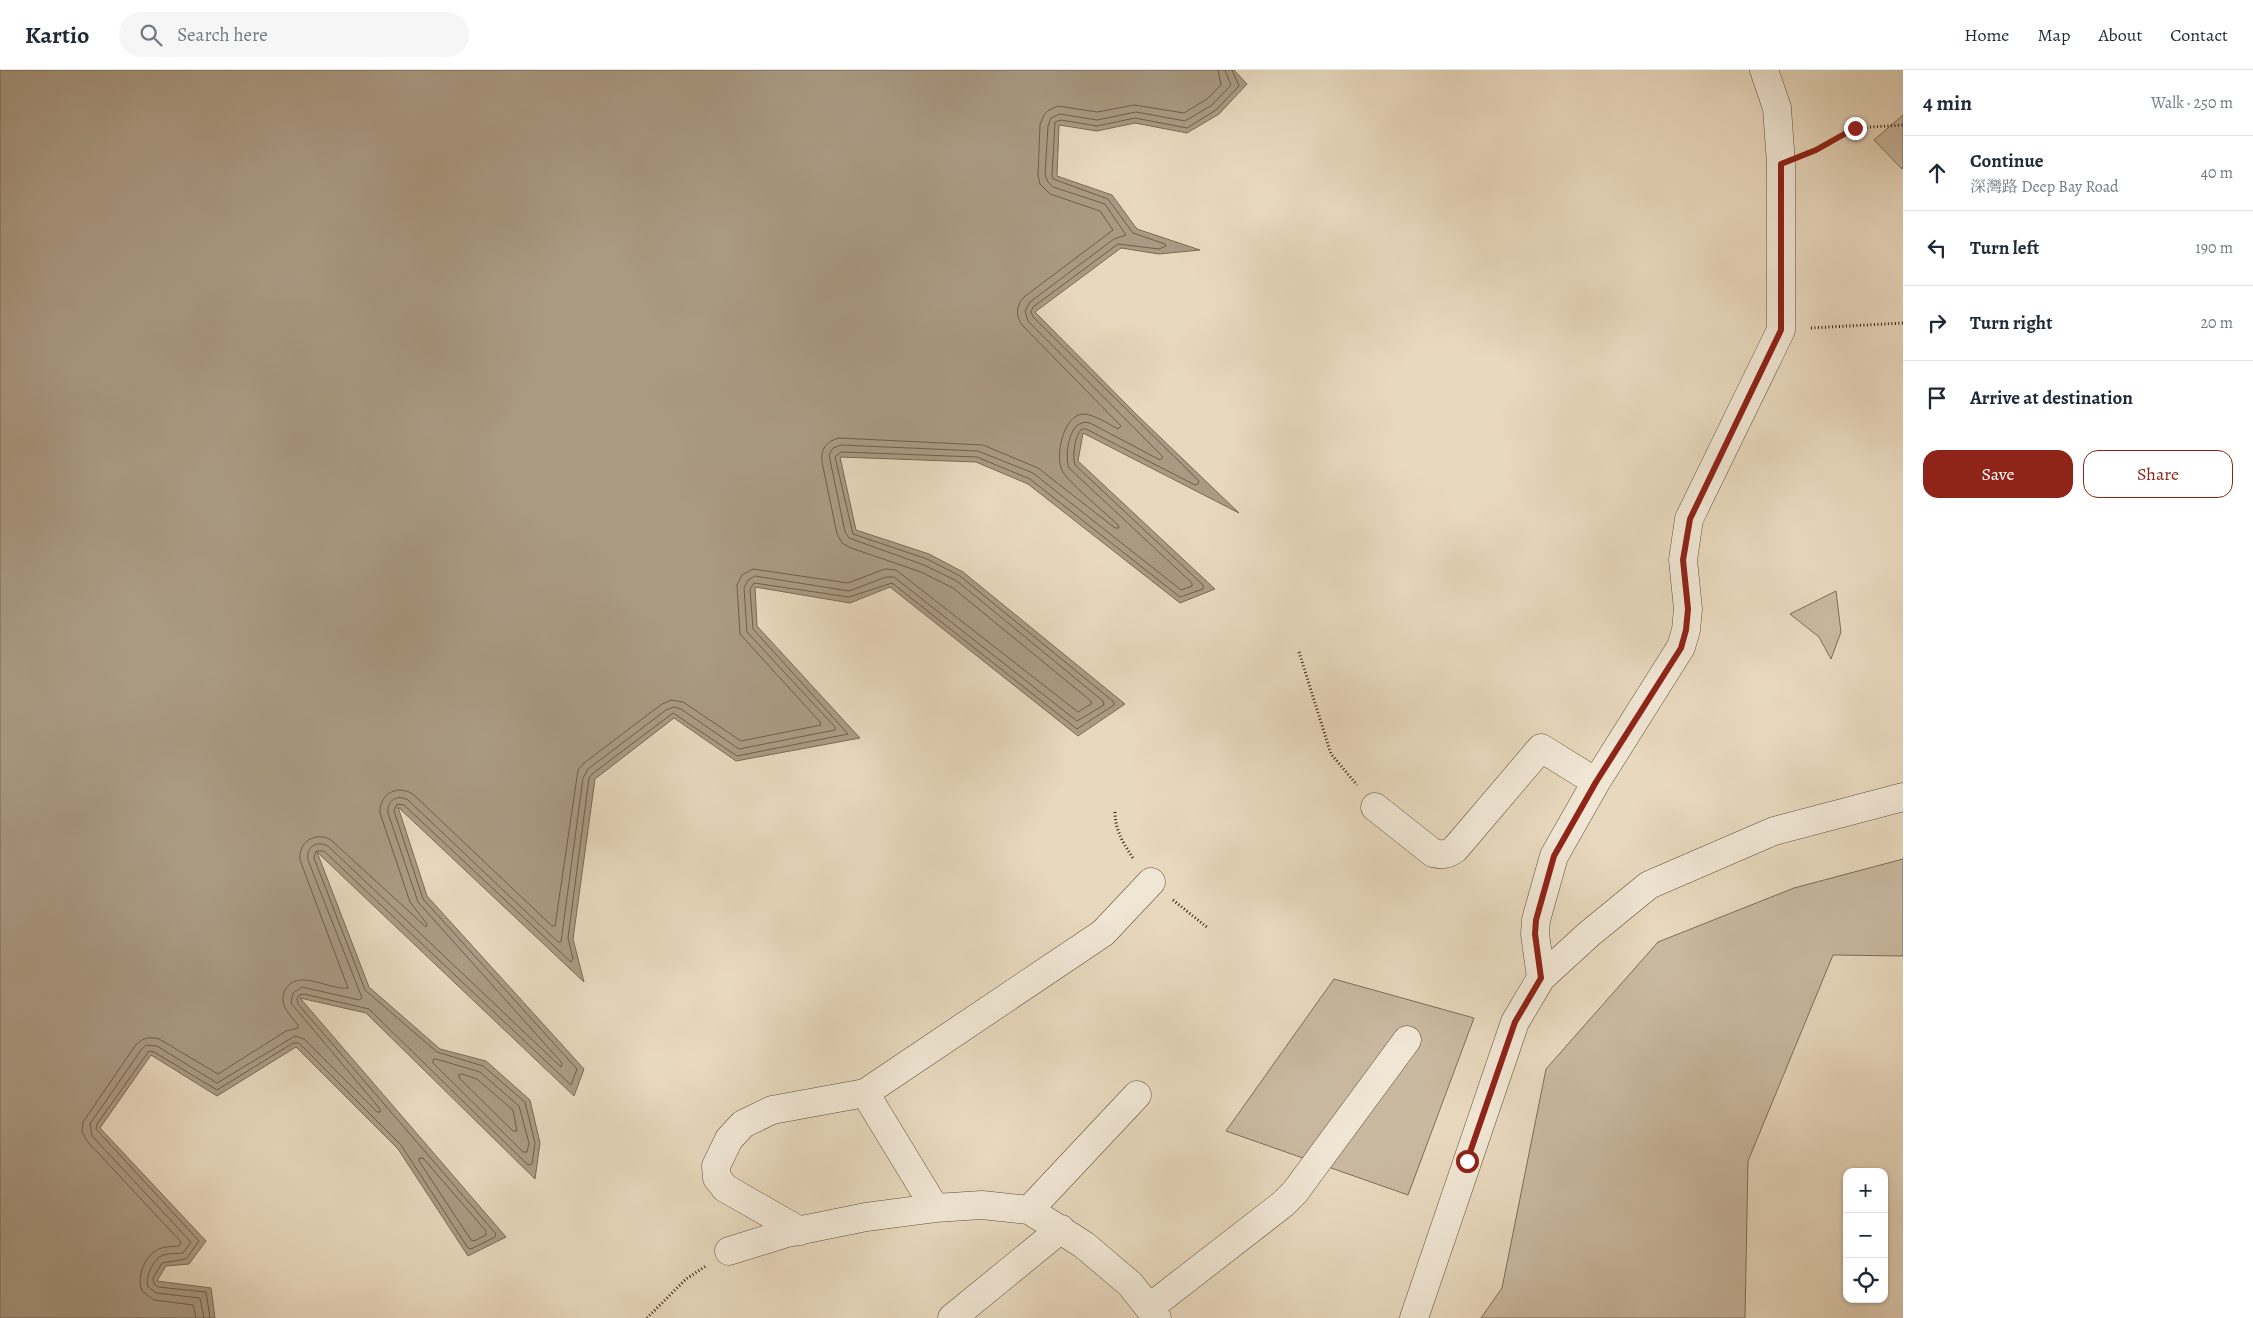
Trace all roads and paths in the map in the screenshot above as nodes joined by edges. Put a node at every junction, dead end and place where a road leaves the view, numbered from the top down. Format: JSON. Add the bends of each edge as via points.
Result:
{"nodes":[{"id":1,"x":1764,"y":70,"type":"edge"},
{"id":2,"x":1903,"y":125,"type":"edge"},
{"id":3,"x":1781,"y":164,"type":"junction"},
{"id":4,"x":1903,"y":323,"type":"edge"},
{"id":5,"x":1781,"y":330,"type":"junction"},
{"id":6,"x":1300,"y":652,"type":"dead end"},
{"id":7,"x":1596,"y":782,"type":"junction"},
{"id":8,"x":1903,"y":797,"type":"edge"},
{"id":9,"x":1376,"y":807,"type":"joint"},
{"id":10,"x":1151,"y":882,"type":"dead end"},
{"id":11,"x":1541,"y":978,"type":"junction"},
{"id":12,"x":1406,"y":1040,"type":"dead end"},
{"id":13,"x":865,"y":1093,"type":"junction"},
{"id":14,"x":1137,"y":1095,"type":"dead end"},
{"id":15,"x":935,"y":1208,"type":"junction"},
{"id":16,"x":1029,"y":1210,"type":"junction"},
{"id":17,"x":1061,"y":1229,"type":"junction"},
{"id":18,"x":800,"y":1231,"type":"junction"},
{"id":19,"x":729,"y":1251,"type":"joint"},
{"id":20,"x":1153,"y":1313,"type":"edge"},
{"id":21,"x":647,"y":1318,"type":"edge"},
{"id":22,"x":952,"y":1318,"type":"edge"},
{"id":23,"x":1414,"y":1318,"type":"edge"}],
"edges":[{"from":1,"to":3,"type":"street","via":[[1777,108]]},
{"from":2,"to":3,"type":"path","via":[[1855,128],[1816,150]]},
{"from":3,"to":5,"type":"street"},
{"from":4,"to":5,"type":"path"},
{"from":5,"to":7,"type":"street","via":[[1690,519],[1683,560],[1688,609],[1681,648]]},
{"from":6,"to":9,"type":"path","via":[[1330,754]]},
{"from":7,"to":9,"type":"street","via":[[1541,748],[1455,849],[1443,855],[1433,853]]},
{"from":7,"to":11,"type":"street","via":[[1554,856],[1536,920]]},
{"from":8,"to":11,"type":"street","via":[[1774,830],[1649,885]]},
{"from":10,"to":13,"type":"street","via":[[1103,933]]},
{"from":11,"to":23,"type":"street","via":[[1515,1022]]},
{"from":12,"to":20,"type":"street","via":[[1295,1192]]},
{"from":13,"to":15,"type":"street"},
{"from":13,"to":18,"type":"street","via":[[772,1110],[743,1124],[729,1139],[716,1166],[717,1178],[725,1188]]},
{"from":14,"to":16,"type":"street"},
{"from":15,"to":16,"type":"street","via":[[982,1205]]},
{"from":15,"to":18,"type":"street","via":[[866,1217]]},
{"from":16,"to":17,"type":"street"},
{"from":17,"to":20,"type":"street","via":[[1084,1244],[1130,1284]]},
{"from":17,"to":22,"type":"street"},
{"from":18,"to":19,"type":"street"},
{"from":19,"to":21,"type":"path","via":[[686,1279]]}]}
